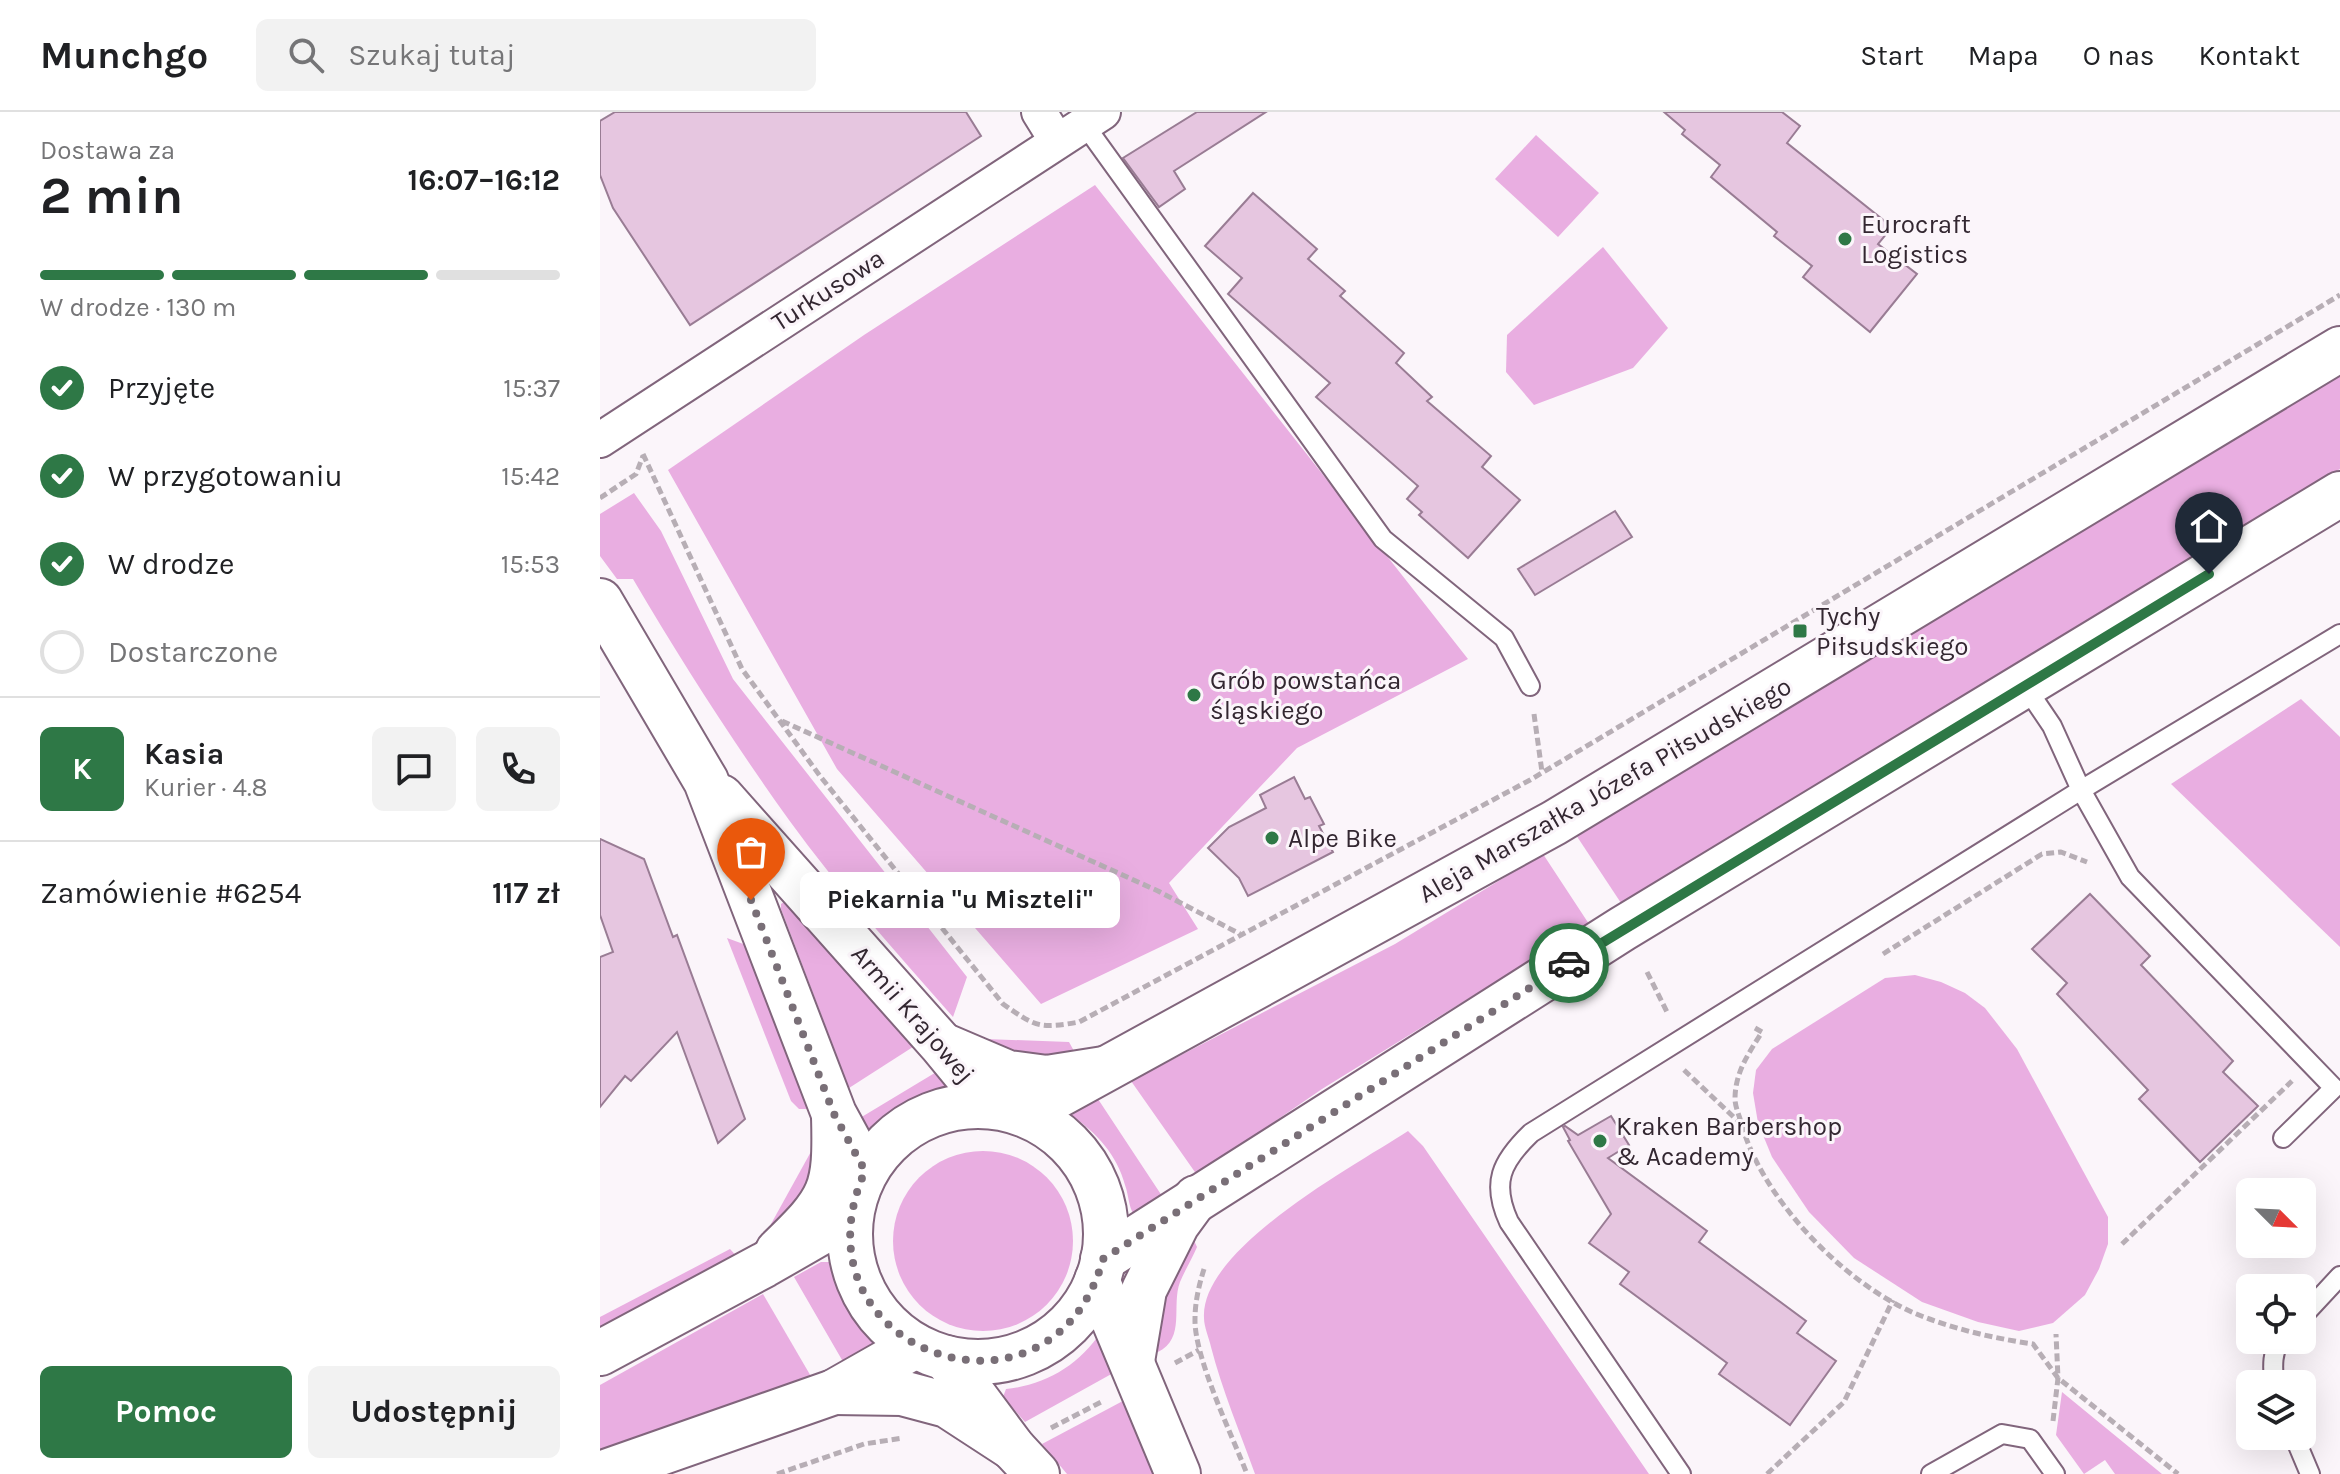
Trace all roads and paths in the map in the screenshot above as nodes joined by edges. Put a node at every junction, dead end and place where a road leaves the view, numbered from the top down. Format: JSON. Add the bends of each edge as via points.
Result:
{"nodes":[{"id":1,"x":1071,"y":122,"type":"edge"},
{"id":2,"x":2340,"y":295,"type":"edge"},
{"id":3,"x":2340,"y":349,"type":"edge"},
{"id":4,"x":611,"y":432,"type":"edge"},
{"id":5,"x":643,"y":455,"type":"junction"},
{"id":6,"x":2340,"y":494,"type":"edge"},
{"id":7,"x":600,"y":498,"type":"edge"},
{"id":8,"x":600,"y":601,"type":"edge"},
{"id":9,"x":2339,"y":636,"type":"edge"},
{"id":10,"x":1530,"y":686,"type":"joint"},
{"id":11,"x":2025,"y":686,"type":"junction"},
{"id":12,"x":779,"y":720,"type":"junction"},
{"id":13,"x":1542,"y":772,"type":"junction"},
{"id":14,"x":706,"y":781,"type":"junction"},
{"id":15,"x":2081,"y":790,"type":"junction"},
{"id":16,"x":2097,"y":869,"type":"dead end"},
{"id":17,"x":1241,"y":935,"type":"junction"},
{"id":18,"x":1883,"y":954,"type":"dead end"},
{"id":19,"x":1647,"y":972,"type":"dead end"},
{"id":20,"x":1748,"y":1025,"type":"dead end"},
{"id":21,"x":1679,"y":1039,"type":"junction"},
{"id":22,"x":941,"y":1044,"type":"junction"},
{"id":23,"x":1110,"y":1068,"type":"junction"},
{"id":24,"x":2301,"y":1072,"type":"dead end"},
{"id":25,"x":1008,"y":1110,"type":"junction"},
{"id":26,"x":834,"y":1114,"type":"junction"},
{"id":27,"x":1741,"y":1124,"type":"junction"},
{"id":28,"x":2283,"y":1138,"type":"dead end"},
{"id":29,"x":865,"y":1171,"type":"junction"},
{"id":30,"x":1196,"y":1198,"type":"junction"},
{"id":31,"x":851,"y":1215,"type":"junction"},
{"id":32,"x":2122,"y":1244,"type":"dead end"},
{"id":33,"x":1206,"y":1263,"type":"dead end"},
{"id":34,"x":764,"y":1265,"type":"junction"},
{"id":35,"x":1100,"y":1269,"type":"junction"},
{"id":36,"x":2340,"y":1276,"type":"edge"},
{"id":37,"x":1893,"y":1300,"type":"junction"},
{"id":38,"x":2316,"y":1302,"type":"edge"},
{"id":39,"x":2056,"y":1334,"type":"dead end"},
{"id":40,"x":1199,"y":1350,"type":"junction"},
{"id":41,"x":930,"y":1352,"type":"junction"},
{"id":42,"x":600,"y":1353,"type":"edge"},
{"id":43,"x":1136,"y":1371,"type":"junction"},
{"id":44,"x":2058,"y":1378,"type":"junction"},
{"id":45,"x":834,"y":1392,"type":"junction"},
{"id":46,"x":915,"y":1440,"type":"dead end"},
{"id":47,"x":2037,"y":1449,"type":"junction"},
{"id":48,"x":2300,"y":1450,"type":"edge"},
{"id":49,"x":1025,"y":1461,"type":"edge"},
{"id":50,"x":1934,"y":1473,"type":"edge"},
{"id":51,"x":600,"y":1474,"type":"edge"},
{"id":52,"x":777,"y":1474,"type":"edge"},
{"id":53,"x":1178,"y":1474,"type":"edge"},
{"id":54,"x":1247,"y":1474,"type":"edge"},
{"id":55,"x":1681,"y":1474,"type":"edge"},
{"id":56,"x":1767,"y":1474,"type":"edge"},
{"id":57,"x":2055,"y":1474,"type":"edge"},
{"id":58,"x":2178,"y":1474,"type":"edge"},
{"id":59,"x":2310,"y":1474,"type":"edge"}],
"edges":[{"from":1,"to":4,"type":"street","name":"Turkusowa"},
{"from":1,"to":10,"type":"lane","via":[[1383,539],[1504,638]]},
{"from":2,"to":13,"type":"path"},
{"from":3,"to":23,"type":"main road","name":"Aleja Marszałka Józefa Piłsudskiego","via":[[1554,823]]},
{"from":4,"to":5,"type":"path"},
{"from":5,"to":7,"type":"path","via":[[636,474]]},
{"from":5,"to":12,"type":"path","via":[[742,669]]},
{"from":6,"to":11,"type":"main road"},
{"from":8,"to":14,"type":"main road","name":"Armii Krajowej"},
{"from":9,"to":15,"type":"lane"},
{"from":10,"to":13,"type":"path"},
{"from":11,"to":15,"type":"lane","via":[[2052,726]]},
{"from":11,"to":30,"type":"main road","via":[[1622,929]]},
{"from":12,"to":17,"type":"path","via":[[1158,891]]},
{"from":12,"to":17,"type":"path","via":[[1003,1004],[1032,1024],[1079,1022]]},
{"from":13,"to":17,"type":"path"},
{"from":14,"to":22,"type":"main road","name":"Armii Krajowej"},
{"from":14,"to":26,"type":"main road","name":"Armii Krajowej"},
{"from":15,"to":21,"type":"lane"},
{"from":15,"to":28,"type":"lane","via":[[2130,877],[2334,1088]]},
{"from":16,"to":18,"type":"path","via":[[2061,852],[2042,854]]},
{"from":19,"to":21,"type":"path"},
{"from":20,"to":27,"type":"path","via":[[1762,1032],[1739,1068],[1735,1100]]},
{"from":21,"to":27,"type":"path","via":[[1691,1060],[1680,1067]]},
{"from":21,"to":55,"type":"lane","via":[[1531,1133],[1511,1153],[1500,1177],[1500,1202]]},
{"from":22,"to":23,"type":"main road","via":[[1008,1073],[1047,1078]]},
{"from":22,"to":25,"type":"main road","name":"Armii Krajowej"},
{"from":23,"to":25,"type":"main road","name":"Aleja Marszałka Józefa Piłsudskiego"},
{"from":24,"to":32,"type":"path"},
{"from":25,"to":29,"type":"main road","via":[[954,1108],[919,1120],[888,1142]]},
{"from":25,"to":35,"type":"main road","via":[[1055,1131],[1081,1157],[1098,1188],[1106,1223]]},
{"from":26,"to":29,"type":"main road","name":"Armii Krajowej"},
{"from":26,"to":34,"type":"main road","via":[[830,1190],[814,1217]]},
{"from":27,"to":37,"type":"path","via":[[1765,1177],[1818,1245]]},
{"from":29,"to":31,"type":"main road"},
{"from":30,"to":35,"type":"main road"},
{"from":30,"to":43,"type":"main road","via":[[1144,1290]]},
{"from":31,"to":34,"type":"main road"},
{"from":31,"to":41,"type":"main road","via":[[851,1253],[862,1291],[885,1322]]},
{"from":33,"to":40,"type":"path","via":[[1194,1321]]},
{"from":34,"to":42,"type":"main road"},
{"from":35,"to":41,"type":"main road","via":[[1079,1312],[1052,1338],[1019,1355],[983,1362]]},
{"from":35,"to":43,"type":"main road"},
{"from":36,"to":38,"type":"lane"},
{"from":37,"to":44,"type":"path","via":[[1983,1337],[2033,1344]]},
{"from":37,"to":56,"type":"path","via":[[1844,1402]]},
{"from":39,"to":44,"type":"path"},
{"from":40,"to":43,"type":"path"},
{"from":40,"to":54,"type":"path"},
{"from":41,"to":45,"type":"main road"},
{"from":41,"to":49,"type":"main road"},
{"from":43,"to":49,"type":"path"},
{"from":43,"to":53,"type":"main road"},
{"from":44,"to":47,"type":"path","via":[[2052,1437]]},
{"from":44,"to":58,"type":"path"},
{"from":45,"to":49,"type":"main road","via":[[902,1393],[947,1405]]},
{"from":45,"to":51,"type":"main road"},
{"from":46,"to":52,"type":"path","via":[[864,1444]]},
{"from":47,"to":50,"type":"lane","via":[[2030,1439],[2002,1434]]},
{"from":47,"to":57,"type":"lane"},
{"from":48,"to":59,"type":"lane"}]}
